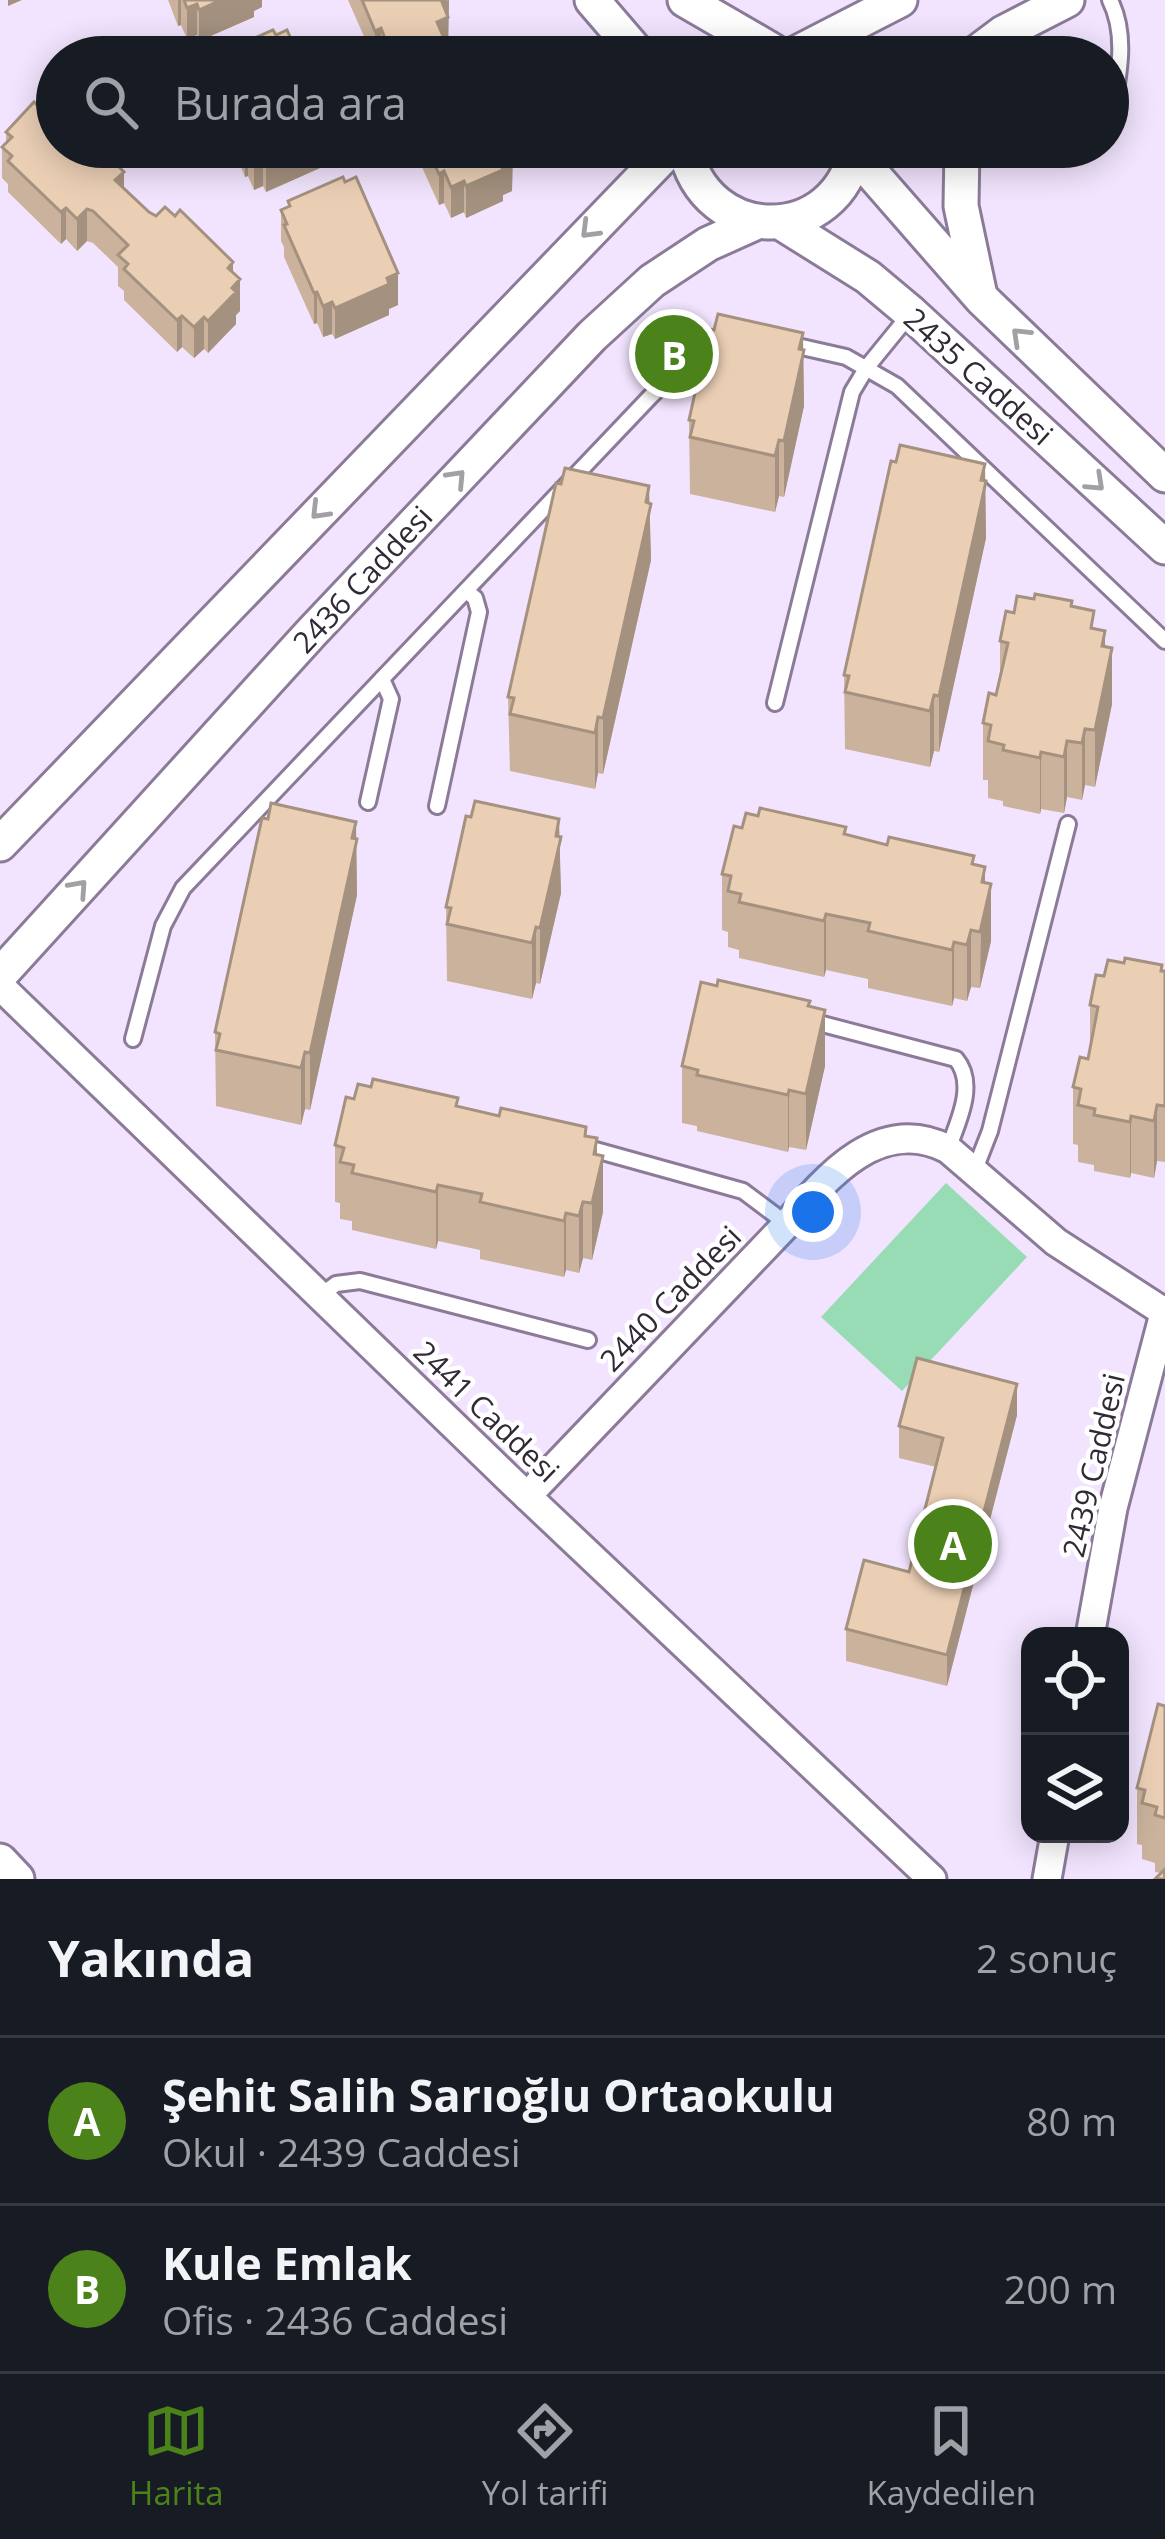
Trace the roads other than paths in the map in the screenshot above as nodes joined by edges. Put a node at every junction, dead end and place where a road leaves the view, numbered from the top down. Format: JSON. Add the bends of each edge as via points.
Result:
{"nodes":[{"id":1,"x":592,"y":0,"type":"edge"},
{"id":2,"x":686,"y":0,"type":"edge"},
{"id":3,"x":900,"y":0,"type":"edge"},
{"id":4,"x":1066,"y":0,"type":"edge"},
{"id":5,"x":1110,"y":0,"type":"edge"},
{"id":6,"x":623,"y":36,"type":"edge"},
{"id":7,"x":755,"y":36,"type":"edge"},
{"id":8,"x":827,"y":36,"type":"edge"},
{"id":9,"x":1010,"y":36,"type":"edge"},
{"id":10,"x":1119,"y":36,"type":"edge"},
{"id":11,"x":652,"y":168,"type":"edge"},
{"id":12,"x":692,"y":168,"type":"edge"},
{"id":13,"x":849,"y":168,"type":"edge"},
{"id":14,"x":872,"y":168,"type":"edge"},
{"id":15,"x":962,"y":168,"type":"edge"},
{"id":16,"x":768,"y":222,"type":"junction"},
{"id":17,"x":981,"y":298,"type":"junction"},
{"id":18,"x":911,"y":313,"type":"junction"},
{"id":19,"x":766,"y":342,"type":"edge"},
{"id":20,"x":739,"y":345,"type":"edge"},
{"id":21,"x":867,"y":367,"type":"junction"},
{"id":22,"x":1165,"y":475,"type":"edge"},
{"id":23,"x":1165,"y":548,"type":"edge"},
{"id":24,"x":466,"y":591,"type":"junction"},
{"id":25,"x":1165,"y":641,"type":"edge"},
{"id":26,"x":382,"y":680,"type":"junction"},
{"id":27,"x":775,"y":703,"type":"dead end"},
{"id":28,"x":368,"y":802,"type":"dead end"},
{"id":29,"x":437,"y":806,"type":"dead end"},
{"id":30,"x":1068,"y":824,"type":"dead end"},
{"id":31,"x":0,"y":844,"type":"edge"},
{"id":32,"x":0,"y":975,"type":"edge"},
{"id":33,"x":0,"y":986,"type":"edge"},
{"id":34,"x":789,"y":1015,"type":"edge"},
{"id":35,"x":133,"y":1039,"type":"dead end"},
{"id":36,"x":562,"y":1141,"type":"edge"},
{"id":37,"x":947,"y":1149,"type":"junction"},
{"id":38,"x":974,"y":1172,"type":"junction"},
{"id":39,"x":787,"y":1224,"type":"junction"},
{"id":40,"x":320,"y":1296,"type":"junction"},
{"id":41,"x":1164,"y":1311,"type":"edge"},
{"id":42,"x":588,"y":1340,"type":"dead end"},
{"id":43,"x":527,"y":1496,"type":"junction"},
{"id":44,"x":1092,"y":1627,"type":"edge"},
{"id":45,"x":1053,"y":1843,"type":"edge"},
{"id":46,"x":0,"y":1861,"type":"edge"},
{"id":47,"x":17,"y":1879,"type":"edge"},
{"id":48,"x":932,"y":1879,"type":"edge"},
{"id":49,"x":1047,"y":1879,"type":"edge"}],
"edges":[{"from":1,"to":6,"type":"street"},
{"from":2,"to":7,"type":"street"},
{"from":3,"to":8,"type":"street"},
{"from":4,"to":9,"type":"street"},
{"from":5,"to":10,"type":"lane"},
{"from":11,"to":31,"type":"street","one_way":true},
{"from":12,"to":16,"type":"street","name":"2435 Caddesi","via":[[708,196],[735,215]]},
{"from":13,"to":16,"type":"street","name":"2435 Caddesi","via":[[811,213]]},
{"from":14,"to":17,"type":"street","name":"2435 Caddesi"},
{"from":15,"to":17,"type":"street","via":[[961,206]]},
{"from":16,"to":18,"type":"street","name":"2435 Caddesi","via":[[868,277]]},
{"from":32,"to":16,"type":"street","name":"2436 Caddesi","one_way":true,"via":[[592,336],[708,244]]},
{"from":22,"to":17,"type":"street","name":"2435 Caddesi","one_way":true},
{"from":18,"to":21,"type":"lane"},
{"from":18,"to":23,"type":"street","name":"2435 Caddesi","one_way":true},
{"from":19,"to":21,"type":"lane","via":[[806,345]]},
{"from":20,"to":24,"type":"lane","via":[[680,367]]},
{"from":21,"to":25,"type":"lane","via":[[898,386]]},
{"from":21,"to":27,"type":"lane","via":[[852,392]]},
{"from":24,"to":26,"type":"lane"},
{"from":24,"to":29,"type":"lane","via":[[479,612]]},
{"from":26,"to":28,"type":"lane","via":[[391,698]]},
{"from":26,"to":35,"type":"lane","via":[[183,888],[163,926]]},
{"from":30,"to":38,"type":"lane"},
{"from":33,"to":40,"type":"street","name":"2441 Caddesi"},
{"from":34,"to":37,"type":"lane","via":[[956,1059],[967,1081]]},
{"from":36,"to":39,"type":"lane","via":[[743,1191]]},
{"from":37,"to":38,"type":"street"},
{"from":37,"to":39,"type":"street","name":"2440 Caddesi","via":[[902,1137],[868,1148],[826,1177]]},
{"from":38,"to":41,"type":"street","via":[[1056,1242]]},
{"from":39,"to":43,"type":"street","name":"2440 Caddesi"},
{"from":40,"to":42,"type":"lane","via":[[360,1281]]},
{"from":40,"to":43,"type":"street","name":"2441 Caddesi"},
{"from":41,"to":44,"type":"street","name":"2439 Caddesi"},
{"from":43,"to":48,"type":"street","name":"2441 Caddesi"},
{"from":45,"to":49,"type":"street"},
{"from":46,"to":47,"type":"street"}]}
